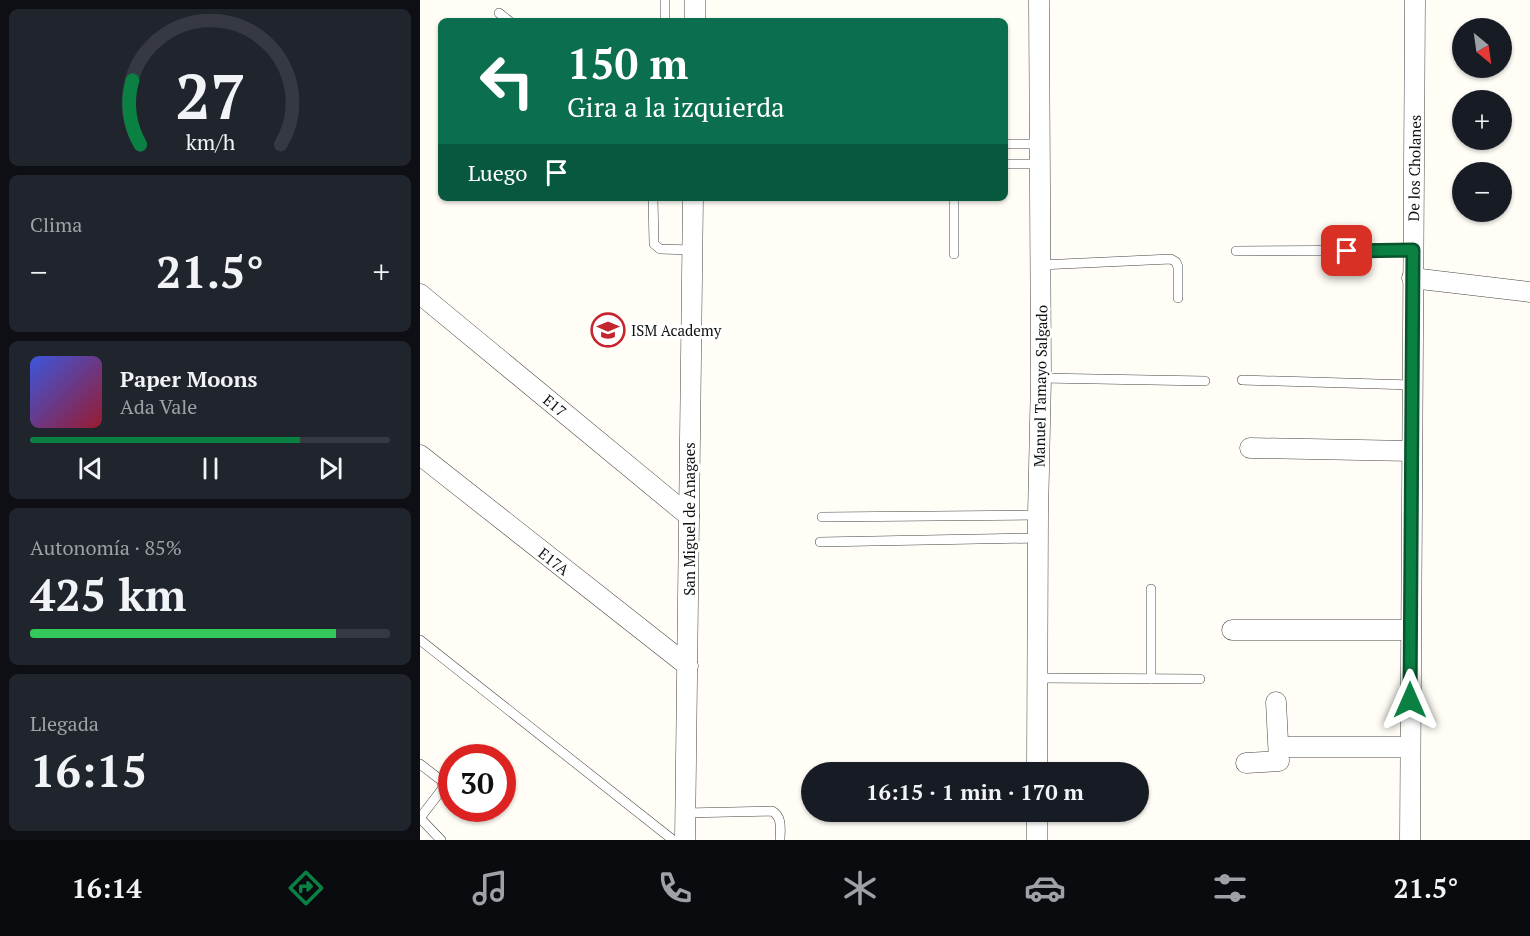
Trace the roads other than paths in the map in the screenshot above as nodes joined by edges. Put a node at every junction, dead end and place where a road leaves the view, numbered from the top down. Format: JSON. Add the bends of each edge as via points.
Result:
{"nodes":[{"id":1,"x":665,"y":0,"type":"edge"},
{"id":2,"x":695,"y":0,"type":"edge"},
{"id":3,"x":1039,"y":0,"type":"edge"},
{"id":4,"x":1415,"y":0,"type":"edge"},
{"id":5,"x":499,"y":13,"type":"dead end"},
{"id":6,"x":505,"y":18,"type":"edge"},
{"id":7,"x":665,"y":18,"type":"edge"},
{"id":8,"x":695,"y":18,"type":"edge"},
{"id":9,"x":1008,"y":145,"type":"edge"},
{"id":10,"x":1039,"y":154,"type":"junction"},
{"id":11,"x":1008,"y":163,"type":"edge"},
{"id":12,"x":653,"y":201,"type":"edge"},
{"id":13,"x":693,"y":201,"type":"edge"},
{"id":14,"x":954,"y":201,"type":"edge"},
{"id":15,"x":692,"y":250,"type":"junction"},
{"id":16,"x":1413,"y":250,"type":"junction"},
{"id":17,"x":1236,"y":251,"type":"dead end"},
{"id":18,"x":954,"y":254,"type":"dead end"},
{"id":19,"x":1040,"y":265,"type":"junction"},
{"id":20,"x":1412,"y":278,"type":"junction"},
{"id":21,"x":1530,"y":292,"type":"edge"},
{"id":22,"x":420,"y":294,"type":"edge"},
{"id":23,"x":1178,"y":298,"type":"dead end"},
{"id":24,"x":1041,"y":378,"type":"junction"},
{"id":25,"x":1242,"y":380,"type":"dead end"},
{"id":26,"x":1205,"y":381,"type":"dead end"},
{"id":27,"x":1412,"y":385,"type":"junction"},
{"id":28,"x":1250,"y":448,"type":"dead end"},
{"id":29,"x":1412,"y":451,"type":"junction"},
{"id":30,"x":420,"y":456,"type":"edge"},
{"id":31,"x":1038,"y":515,"type":"junction"},
{"id":32,"x":689,"y":516,"type":"junction"},
{"id":33,"x":822,"y":517,"type":"dead end"},
{"id":34,"x":1038,"y":538,"type":"junction"},
{"id":35,"x":820,"y":542,"type":"dead end"},
{"id":36,"x":1151,"y":589,"type":"dead end"},
{"id":37,"x":1232,"y":630,"type":"dead end"},
{"id":38,"x":1410,"y":630,"type":"junction"},
{"id":39,"x":420,"y":640,"type":"edge"},
{"id":40,"x":688,"y":666,"type":"junction"},
{"id":41,"x":1037,"y":678,"type":"junction"},
{"id":42,"x":1151,"y":679,"type":"junction"},
{"id":43,"x":1200,"y":679,"type":"dead end"},
{"id":44,"x":1276,"y":702,"type":"dead end"},
{"id":45,"x":1279,"y":747,"type":"junction"},
{"id":46,"x":1410,"y":747,"type":"junction"},
{"id":47,"x":1037,"y":762,"type":"edge"},
{"id":48,"x":1246,"y":763,"type":"dead end"},
{"id":49,"x":420,"y":764,"type":"edge"},
{"id":50,"x":686,"y":813,"type":"junction"},
{"id":51,"x":420,"y":818,"type":"edge"},
{"id":52,"x":1037,"y":822,"type":"edge"},
{"id":53,"x":441,"y":840,"type":"edge"},
{"id":54,"x":673,"y":840,"type":"edge"},
{"id":55,"x":685,"y":840,"type":"edge"},
{"id":56,"x":780,"y":840,"type":"edge"},
{"id":57,"x":1037,"y":840,"type":"edge"},
{"id":58,"x":1410,"y":840,"type":"edge"}],
"edges":[{"from":1,"to":7,"type":"lane"},
{"from":2,"to":8,"type":"street"},
{"from":3,"to":10,"type":"street","name":"Manuel Tamayo Salgado"},
{"from":4,"to":16,"type":"street","name":"De los Cholanes"},
{"from":5,"to":6,"type":"lane"},
{"from":9,"to":10,"type":"lane"},
{"from":10,"to":11,"type":"lane"},
{"from":10,"to":19,"type":"street","name":"Manuel Tamayo Salgado"},
{"from":12,"to":15,"type":"lane","via":[[654,244],[660,249]]},
{"from":13,"to":15,"type":"street","name":"San Miguel de Anagaes"},
{"from":14,"to":18,"type":"lane"},
{"from":15,"to":32,"type":"street","name":"San Miguel de Anagaes"},
{"from":16,"to":17,"type":"lane"},
{"from":16,"to":20,"type":"street","name":"De los Cholanes"},
{"from":19,"to":23,"type":"lane","via":[[1171,259],[1178,267]]},
{"from":19,"to":24,"type":"street","name":"Manuel Tamayo Salgado"},
{"from":20,"to":21,"type":"street"},
{"from":20,"to":27,"type":"street","name":"De los Cholanes"},
{"from":22,"to":32,"type":"street","name":"E17"},
{"from":24,"to":26,"type":"lane"},
{"from":24,"to":31,"type":"street","name":"Manuel Tamayo Salgado"},
{"from":25,"to":27,"type":"lane"},
{"from":27,"to":29,"type":"street","name":"De los Cholanes"},
{"from":28,"to":29,"type":"street"},
{"from":29,"to":38,"type":"street","name":"De los Cholanes"},
{"from":30,"to":40,"type":"street","name":"E17A"},
{"from":31,"to":33,"type":"lane"},
{"from":31,"to":34,"type":"street","name":"Manuel Tamayo Salgado"},
{"from":32,"to":40,"type":"street","name":"San Miguel de Anagaes"},
{"from":34,"to":35,"type":"lane"},
{"from":34,"to":41,"type":"street","name":"Manuel Tamayo Salgado"},
{"from":36,"to":42,"type":"lane"},
{"from":37,"to":38,"type":"street"},
{"from":38,"to":46,"type":"street","name":"De los Cholanes"},
{"from":39,"to":54,"type":"lane"},
{"from":40,"to":50,"type":"street","name":"San Miguel de Anagaes"},
{"from":41,"to":42,"type":"lane"},
{"from":41,"to":47,"type":"street","name":"Manuel Tamayo Salgado"},
{"from":42,"to":43,"type":"lane"},
{"from":44,"to":45,"type":"street"},
{"from":45,"to":46,"type":"street"},
{"from":45,"to":48,"type":"street","via":[[1279,761]]},
{"from":46,"to":58,"type":"street","name":"De los Cholanes"},
{"from":49,"to":51,"type":"lane","via":[[442,781],[443,788]]},
{"from":50,"to":55,"type":"street","name":"San Miguel de Anagaes"},
{"from":50,"to":56,"type":"lane","via":[[772,811],[780,820]]},
{"from":51,"to":53,"type":"lane"},
{"from":52,"to":57,"type":"street"}]}
